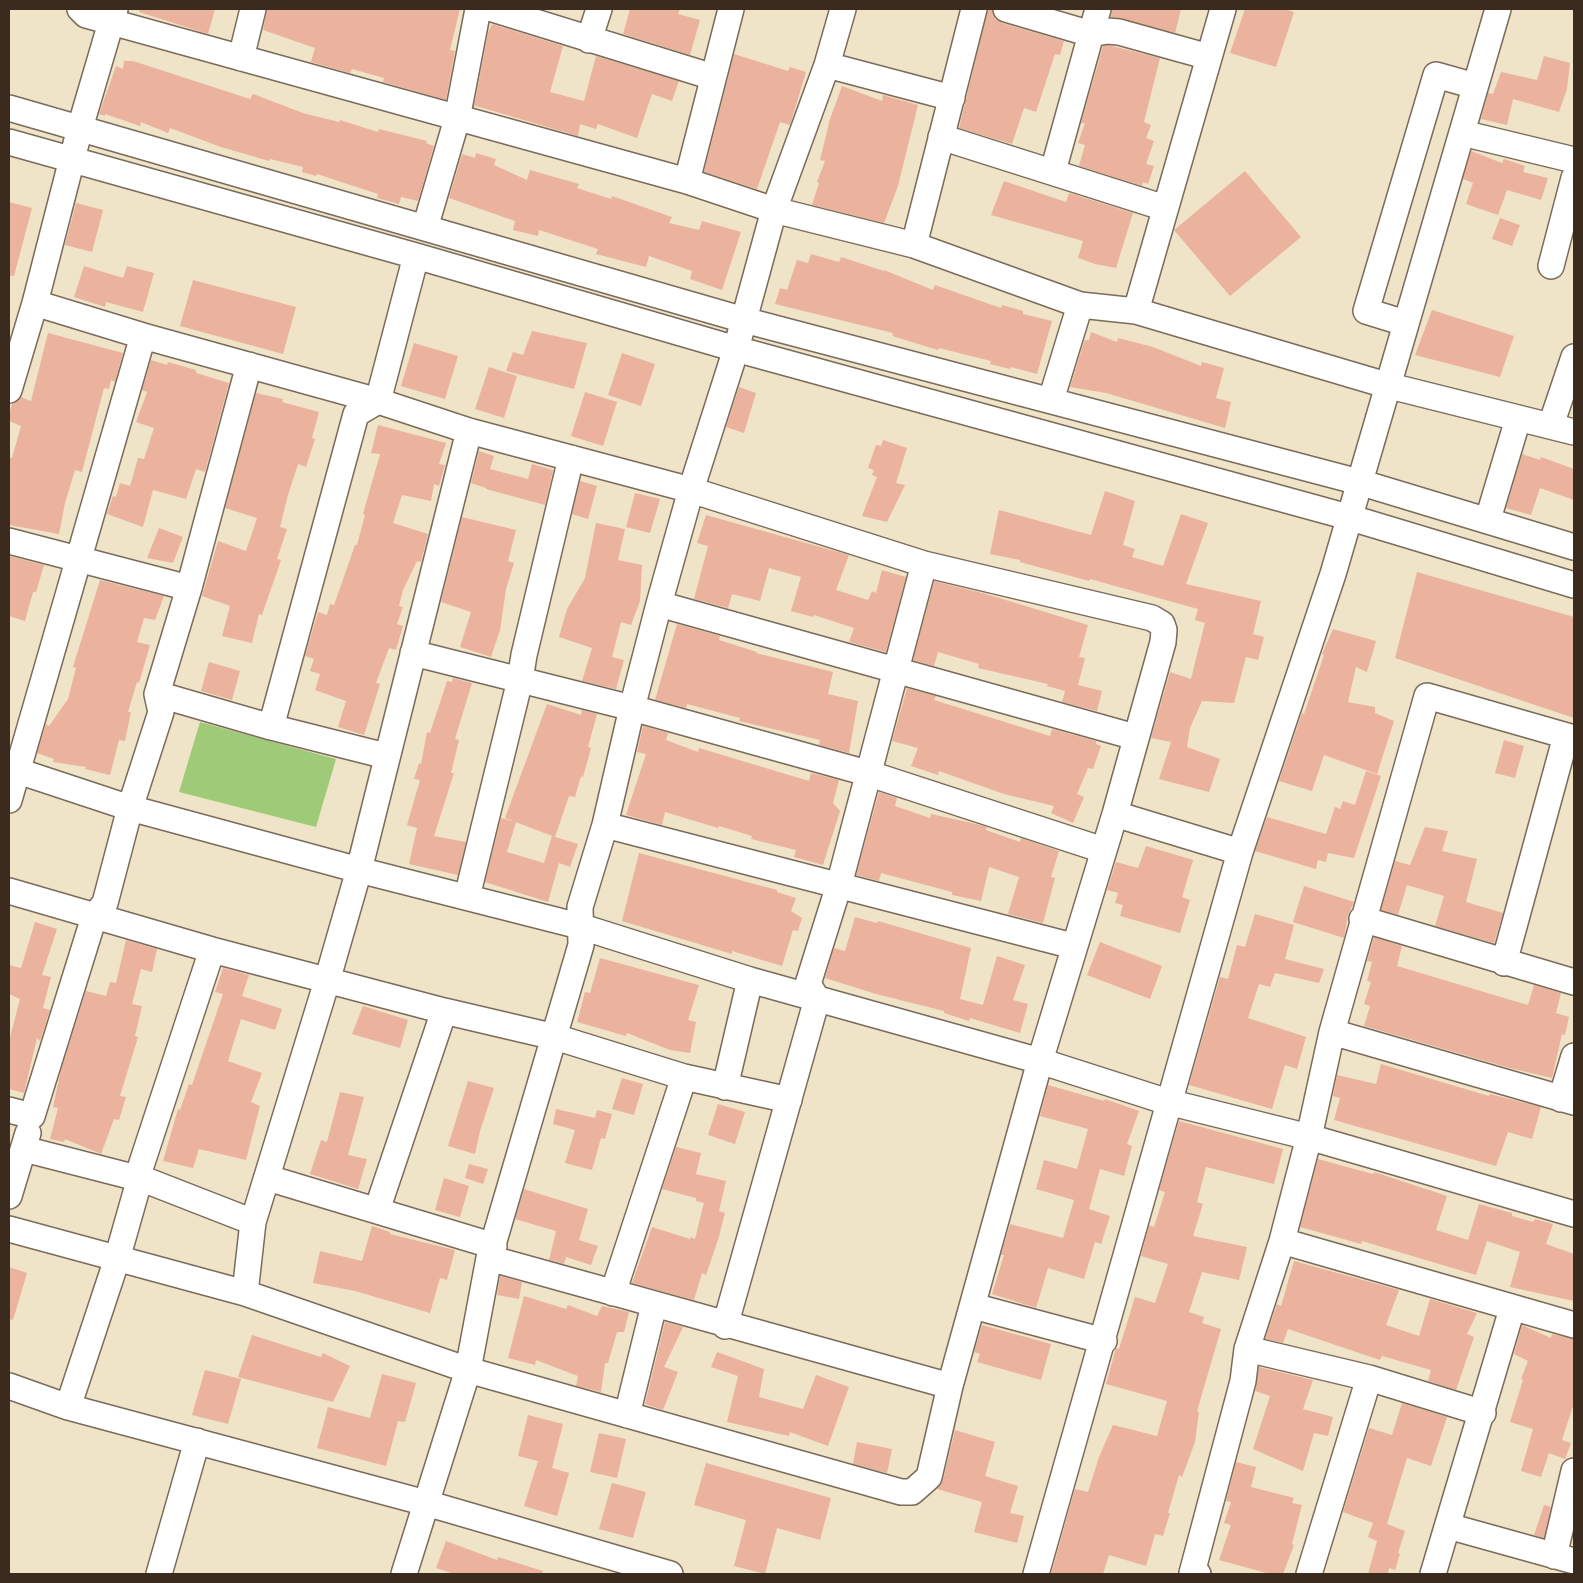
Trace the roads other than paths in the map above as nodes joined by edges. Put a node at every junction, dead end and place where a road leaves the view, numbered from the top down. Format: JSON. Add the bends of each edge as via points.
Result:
{"nodes":[{"id":1,"x":80,"y":9,"type":"edge"},
{"id":2,"x":253,"y":9,"type":"edge"},
{"id":3,"x":478,"y":9,"type":"edge"},
{"id":4,"x":494,"y":9,"type":"edge"},
{"id":5,"x":598,"y":9,"type":"edge"},
{"id":6,"x":731,"y":9,"type":"edge"},
{"id":7,"x":843,"y":9,"type":"edge"},
{"id":8,"x":974,"y":9,"type":"edge"},
{"id":9,"x":1006,"y":9,"type":"edge"},
{"id":10,"x":1098,"y":9,"type":"edge"},
{"id":11,"x":1223,"y":9,"type":"edge"},
{"id":12,"x":1498,"y":9,"type":"edge"},
{"id":13,"x":114,"y":15,"type":"edge"},
{"id":14,"x":1091,"y":34,"type":"junction"},
{"id":15,"x":589,"y":40,"type":"junction"},
{"id":16,"x":1209,"y":57,"type":"junction"},
{"id":17,"x":241,"y":58,"type":"junction"},
{"id":18,"x":826,"y":65,"type":"junction"},
{"id":19,"x":713,"y":78,"type":"junction"},
{"id":20,"x":1476,"y":86,"type":"junction"},
{"id":21,"x":952,"y":98,"type":"junction"},
{"id":22,"x":9,"y":108,"type":"edge"},
{"id":23,"x":457,"y":119,"type":"junction"},
{"id":24,"x":80,"y":128,"type":"junction"},
{"id":25,"x":1462,"y":133,"type":"junction"},
{"id":26,"x":941,"y":138,"type":"junction"},
{"id":27,"x":9,"y":142,"type":"edge"},
{"id":28,"x":72,"y":160,"type":"junction"},
{"id":29,"x":1574,"y":160,"type":"edge"},
{"id":30,"x":1053,"y":171,"type":"junction"},
{"id":31,"x":1574,"y":178,"type":"edge"},
{"id":32,"x":686,"y":181,"type":"junction"},
{"id":33,"x":1165,"y":208,"type":"junction"},
{"id":34,"x":774,"y":210,"type":"junction"},
{"id":35,"x":425,"y":228,"type":"junction"},
{"id":36,"x":914,"y":245,"type":"junction"},
{"id":37,"x":416,"y":256,"type":"junction"},
{"id":38,"x":1551,"y":266,"type":"dead end"},
{"id":39,"x":35,"y":303,"type":"junction"},
{"id":40,"x":1080,"y":304,"type":"junction"},
{"id":41,"x":1136,"y":311,"type":"junction"},
{"id":42,"x":744,"y":320,"type":"junction"},
{"id":43,"x":1405,"y":323,"type":"junction"},
{"id":44,"x":143,"y":336,"type":"junction"},
{"id":45,"x":736,"y":350,"type":"junction"},
{"id":46,"x":1574,"y":357,"type":"edge"},
{"id":47,"x":249,"y":365,"type":"junction"},
{"id":48,"x":1386,"y":385,"type":"junction"},
{"id":49,"x":9,"y":390,"type":"edge"},
{"id":50,"x":1051,"y":400,"type":"junction"},
{"id":51,"x":378,"y":401,"type":"junction"},
{"id":52,"x":1518,"y":419,"type":"junction"},
{"id":53,"x":1551,"y":425,"type":"junction"},
{"id":54,"x":469,"y":431,"type":"junction"},
{"id":55,"x":1574,"y":432,"type":"edge"},
{"id":56,"x":570,"y":458,"type":"junction"},
{"id":57,"x":1359,"y":482,"type":"junction"},
{"id":58,"x":691,"y":490,"type":"junction"},
{"id":59,"x":1348,"y":517,"type":"junction"},
{"id":60,"x":1488,"y":519,"type":"junction"},
{"id":61,"x":9,"y":541,"type":"edge"},
{"id":62,"x":1574,"y":547,"type":"edge"},
{"id":63,"x":77,"y":559,"type":"junction"},
{"id":64,"x":924,"y":564,"type":"junction"},
{"id":65,"x":1574,"y":585,"type":"edge"},
{"id":66,"x":189,"y":588,"type":"junction"},
{"id":67,"x":659,"y":604,"type":"junction"},
{"id":68,"x":413,"y":653,"type":"junction"},
{"id":69,"x":895,"y":670,"type":"junction"},
{"id":70,"x":520,"y":680,"type":"junction"},
{"id":71,"x":157,"y":694,"type":"junction"},
{"id":72,"x":632,"y":708,"type":"junction"},
{"id":73,"x":271,"y":727,"type":"junction"},
{"id":74,"x":1135,"y":737,"type":"junction"},
{"id":75,"x":1570,"y":737,"type":"edge"},
{"id":76,"x":386,"y":756,"type":"junction"},
{"id":77,"x":13,"y":769,"type":"edge"},
{"id":78,"x":867,"y":773,"type":"junction"},
{"id":79,"x":9,"y":800,"type":"edge"},
{"id":80,"x":130,"y":808,"type":"junction"},
{"id":81,"x":1115,"y":814,"type":"junction"},
{"id":82,"x":605,"y":825,"type":"junction"},
{"id":83,"x":1102,"y":850,"type":"junction"},
{"id":84,"x":1240,"y":852,"type":"junction"},
{"id":85,"x":359,"y":870,"type":"junction"},
{"id":86,"x":839,"y":885,"type":"junction"},
{"id":87,"x":9,"y":891,"type":"edge"},
{"id":88,"x":467,"y":897,"type":"junction"},
{"id":89,"x":94,"y":917,"type":"junction"},
{"id":90,"x":1362,"y":919,"type":"junction"},
{"id":91,"x":579,"y":926,"type":"junction"},
{"id":92,"x":1073,"y":946,"type":"junction"},
{"id":93,"x":212,"y":950,"type":"junction"},
{"id":94,"x":1504,"y":963,"type":"junction"},
{"id":95,"x":750,"y":980,"type":"junction"},
{"id":96,"x":327,"y":981,"type":"junction"},
{"id":97,"x":1574,"y":982,"type":"edge"},
{"id":98,"x":817,"y":999,"type":"junction"},
{"id":99,"x":444,"y":1011,"type":"junction"},
{"id":100,"x":1332,"y":1032,"type":"junction"},
{"id":101,"x":555,"y":1037,"type":"junction"},
{"id":102,"x":1574,"y":1056,"type":"edge"},
{"id":103,"x":1040,"y":1061,"type":"junction"},
{"id":104,"x":684,"y":1078,"type":"junction"},
{"id":105,"x":725,"y":1087,"type":"junction"},
{"id":106,"x":789,"y":1100,"type":"junction"},
{"id":107,"x":1568,"y":1101,"type":"edge"},
{"id":108,"x":1168,"y":1102,"type":"junction"},
{"id":109,"x":20,"y":1113,"type":"edge"},
{"id":110,"x":1309,"y":1137,"type":"junction"},
{"id":111,"x":24,"y":1148,"type":"junction"},
{"id":112,"x":139,"y":1178,"type":"junction"},
{"id":113,"x":268,"y":1178,"type":"junction"},
{"id":114,"x":9,"y":1196,"type":"edge"},
{"id":115,"x":1573,"y":1209,"type":"edge"},
{"id":116,"x":377,"y":1210,"type":"junction"},
{"id":117,"x":253,"y":1222,"type":"junction"},
{"id":118,"x":9,"y":1229,"type":"edge"},
{"id":119,"x":1282,"y":1241,"type":"junction"},
{"id":120,"x":491,"y":1252,"type":"junction"},
{"id":121,"x":117,"y":1259,"type":"junction"},
{"id":122,"x":245,"y":1293,"type":"junction"},
{"id":123,"x":613,"y":1293,"type":"junction"},
{"id":124,"x":654,"y":1305,"type":"junction"},
{"id":125,"x":973,"y":1306,"type":"junction"},
{"id":126,"x":1512,"y":1309,"type":"junction"},
{"id":127,"x":725,"y":1326,"type":"junction"},
{"id":128,"x":1574,"y":1326,"type":"edge"},
{"id":129,"x":1104,"y":1341,"type":"junction"},
{"id":130,"x":1247,"y":1349,"type":"junction"},
{"id":131,"x":468,"y":1370,"type":"junction"},
{"id":132,"x":1369,"y":1378,"type":"junction"},
{"id":133,"x":9,"y":1386,"type":"edge"},
{"id":134,"x":950,"y":1386,"type":"junction"},
{"id":135,"x":68,"y":1407,"type":"junction"},
{"id":136,"x":1483,"y":1413,"type":"junction"},
{"id":137,"x":627,"y":1415,"type":"junction"},
{"id":138,"x":197,"y":1441,"type":"junction"},
{"id":139,"x":1574,"y":1471,"type":"edge"},
{"id":140,"x":426,"y":1503,"type":"junction"},
{"id":141,"x":1448,"y":1526,"type":"junction"},
{"id":142,"x":1564,"y":1558,"type":"edge"},
{"id":143,"x":158,"y":1574,"type":"edge"},
{"id":144,"x":404,"y":1574,"type":"edge"},
{"id":145,"x":670,"y":1574,"type":"edge"},
{"id":146,"x":1036,"y":1574,"type":"edge"},
{"id":147,"x":1198,"y":1574,"type":"edge"},
{"id":148,"x":1309,"y":1574,"type":"edge"},
{"id":149,"x":1433,"y":1574,"type":"edge"}],
"edges":[{"from":1,"to":13,"type":"street","via":[[86,14]]},
{"from":2,"to":17,"type":"street"},
{"from":3,"to":23,"type":"street"},
{"from":4,"to":15,"type":"street"},
{"from":5,"to":15,"type":"street"},
{"from":6,"to":19,"type":"street"},
{"from":7,"to":18,"type":"street"},
{"from":8,"to":21,"type":"street"},
{"from":9,"to":14,"type":"street"},
{"from":10,"to":14,"type":"street"},
{"from":11,"to":16,"type":"street"},
{"from":12,"to":20,"type":"street"},
{"from":13,"to":17,"type":"street"},
{"from":13,"to":24,"type":"street"},
{"from":14,"to":16,"type":"street","via":[[1119,32]]},
{"from":14,"to":30,"type":"street"},
{"from":15,"to":19,"type":"street"},
{"from":16,"to":33,"type":"street"},
{"from":17,"to":23,"type":"street"},
{"from":18,"to":21,"type":"street"},
{"from":18,"to":34,"type":"street"},
{"from":19,"to":32,"type":"street"},
{"from":20,"to":25,"type":"street"},
{"from":20,"to":43,"type":"street","via":[[1436,75],[1366,311]]},
{"from":21,"to":26,"type":"street"},
{"from":22,"to":24,"type":"street"},
{"from":23,"to":32,"type":"street"},
{"from":23,"to":35,"type":"street"},
{"from":24,"to":28,"type":"street"},
{"from":24,"to":35,"type":"street"},
{"from":25,"to":29,"type":"street"},
{"from":25,"to":43,"type":"street"},
{"from":26,"to":30,"type":"street"},
{"from":26,"to":36,"type":"street"},
{"from":27,"to":28,"type":"street"},
{"from":28,"to":37,"type":"street"},
{"from":28,"to":39,"type":"street"},
{"from":30,"to":33,"type":"street"},
{"from":31,"to":38,"type":"street"},
{"from":32,"to":34,"type":"street"},
{"from":33,"to":41,"type":"street"},
{"from":34,"to":36,"type":"street"},
{"from":34,"to":42,"type":"street"},
{"from":35,"to":42,"type":"street"},
{"from":36,"to":40,"type":"street"},
{"from":37,"to":45,"type":"street"},
{"from":37,"to":51,"type":"street"},
{"from":39,"to":44,"type":"street"},
{"from":39,"to":49,"type":"street"},
{"from":40,"to":41,"type":"street"},
{"from":40,"to":50,"type":"street"},
{"from":41,"to":48,"type":"street"},
{"from":42,"to":45,"type":"street"},
{"from":42,"to":50,"type":"street"},
{"from":43,"to":48,"type":"street"},
{"from":44,"to":47,"type":"street"},
{"from":44,"to":63,"type":"street"},
{"from":45,"to":58,"type":"street"},
{"from":45,"to":59,"type":"street"},
{"from":46,"to":53,"type":"street"},
{"from":47,"to":51,"type":"street"},
{"from":47,"to":66,"type":"street"},
{"from":48,"to":52,"type":"street"},
{"from":48,"to":57,"type":"street"},
{"from":50,"to":57,"type":"street"},
{"from":51,"to":54,"type":"street"},
{"from":51,"to":73,"type":"street","via":[[356,414]]},
{"from":52,"to":53,"type":"street"},
{"from":52,"to":60,"type":"street"},
{"from":53,"to":55,"type":"street"},
{"from":54,"to":56,"type":"street"},
{"from":54,"to":68,"type":"street"},
{"from":56,"to":58,"type":"street"},
{"from":56,"to":70,"type":"street"},
{"from":57,"to":59,"type":"street"},
{"from":57,"to":60,"type":"street"},
{"from":58,"to":64,"type":"street"},
{"from":58,"to":67,"type":"street"},
{"from":59,"to":65,"type":"street"},
{"from":59,"to":84,"type":"street"},
{"from":60,"to":62,"type":"street"},
{"from":61,"to":63,"type":"street"},
{"from":63,"to":66,"type":"street"},
{"from":63,"to":77,"type":"street"},
{"from":64,"to":69,"type":"street"},
{"from":64,"to":74,"type":"street","via":[[1152,618],[1162,624],[1163,642]]},
{"from":66,"to":71,"type":"street"},
{"from":67,"to":69,"type":"street"},
{"from":67,"to":72,"type":"street"},
{"from":68,"to":70,"type":"street"},
{"from":68,"to":76,"type":"street"},
{"from":69,"to":74,"type":"street"},
{"from":69,"to":78,"type":"street"},
{"from":70,"to":72,"type":"street"},
{"from":70,"to":88,"type":"street"},
{"from":71,"to":73,"type":"street"},
{"from":71,"to":80,"type":"street","via":[[161,712]]},
{"from":72,"to":78,"type":"street"},
{"from":72,"to":82,"type":"street"},
{"from":73,"to":76,"type":"street"},
{"from":74,"to":81,"type":"street"},
{"from":75,"to":90,"type":"street","via":[[1427,696]]},
{"from":75,"to":94,"type":"street"},
{"from":76,"to":85,"type":"street"},
{"from":77,"to":79,"type":"street"},
{"from":77,"to":80,"type":"street"},
{"from":78,"to":83,"type":"street"},
{"from":78,"to":86,"type":"street"},
{"from":80,"to":85,"type":"street"},
{"from":80,"to":89,"type":"street","via":[[105,903]]},
{"from":81,"to":83,"type":"street"},
{"from":81,"to":84,"type":"street"},
{"from":82,"to":86,"type":"street"},
{"from":82,"to":91,"type":"street","via":[[580,907]]},
{"from":83,"to":92,"type":"street"},
{"from":84,"to":108,"type":"street"},
{"from":85,"to":88,"type":"street"},
{"from":85,"to":96,"type":"street"},
{"from":86,"to":92,"type":"street"},
{"from":86,"to":98,"type":"street","via":[[808,984]]},
{"from":87,"to":89,"type":"street"},
{"from":88,"to":91,"type":"street"},
{"from":89,"to":93,"type":"street"},
{"from":89,"to":109,"type":"street"},
{"from":90,"to":94,"type":"street"},
{"from":90,"to":100,"type":"street"},
{"from":91,"to":95,"type":"street"},
{"from":91,"to":101,"type":"street","via":[[581,946]]},
{"from":92,"to":103,"type":"street"},
{"from":93,"to":96,"type":"street"},
{"from":93,"to":112,"type":"street"},
{"from":94,"to":97,"type":"street"},
{"from":95,"to":98,"type":"street"},
{"from":95,"to":105,"type":"street"},
{"from":96,"to":99,"type":"street"},
{"from":96,"to":113,"type":"street"},
{"from":98,"to":103,"type":"street"},
{"from":98,"to":106,"type":"street"},
{"from":99,"to":101,"type":"street"},
{"from":99,"to":116,"type":"street"},
{"from":100,"to":107,"type":"street"},
{"from":100,"to":110,"type":"street"},
{"from":101,"to":104,"type":"street"},
{"from":101,"to":120,"type":"street"},
{"from":102,"to":107,"type":"street"},
{"from":103,"to":108,"type":"street"},
{"from":103,"to":125,"type":"street"},
{"from":104,"to":105,"type":"street"},
{"from":104,"to":123,"type":"street"},
{"from":105,"to":106,"type":"street"},
{"from":106,"to":127,"type":"street"},
{"from":108,"to":110,"type":"street"},
{"from":108,"to":129,"type":"street"},
{"from":109,"to":111,"type":"street"},
{"from":110,"to":115,"type":"street"},
{"from":110,"to":119,"type":"street"},
{"from":111,"to":112,"type":"street"},
{"from":111,"to":114,"type":"street"},
{"from":112,"to":117,"type":"street"},
{"from":112,"to":121,"type":"street"},
{"from":113,"to":116,"type":"street"},
{"from":113,"to":117,"type":"street"},
{"from":116,"to":120,"type":"street"},
{"from":117,"to":122,"type":"street"},
{"from":118,"to":121,"type":"street"},
{"from":119,"to":126,"type":"street"},
{"from":119,"to":130,"type":"street"},
{"from":120,"to":123,"type":"street"},
{"from":120,"to":131,"type":"street"},
{"from":121,"to":122,"type":"street"},
{"from":121,"to":135,"type":"street"},
{"from":122,"to":131,"type":"street"},
{"from":123,"to":124,"type":"street"},
{"from":124,"to":127,"type":"street"},
{"from":124,"to":137,"type":"street"},
{"from":125,"to":129,"type":"street"},
{"from":125,"to":134,"type":"street"},
{"from":126,"to":128,"type":"street"},
{"from":126,"to":136,"type":"street"},
{"from":127,"to":134,"type":"street"},
{"from":129,"to":146,"type":"street"},
{"from":130,"to":132,"type":"street"},
{"from":130,"to":147,"type":"street","via":[[1243,1381],[1192,1573]]},
{"from":131,"to":137,"type":"street"},
{"from":131,"to":140,"type":"street"},
{"from":132,"to":136,"type":"street"},
{"from":132,"to":148,"type":"street"},
{"from":133,"to":135,"type":"street"},
{"from":134,"to":137,"type":"street","via":[[929,1477],[912,1492],[901,1492]]},
{"from":135,"to":138,"type":"street"},
{"from":136,"to":141,"type":"street"},
{"from":138,"to":140,"type":"street"},
{"from":138,"to":143,"type":"street"},
{"from":139,"to":142,"type":"street"},
{"from":140,"to":144,"type":"street"},
{"from":140,"to":145,"type":"street"},
{"from":141,"to":142,"type":"street"},
{"from":141,"to":149,"type":"street"}]}
